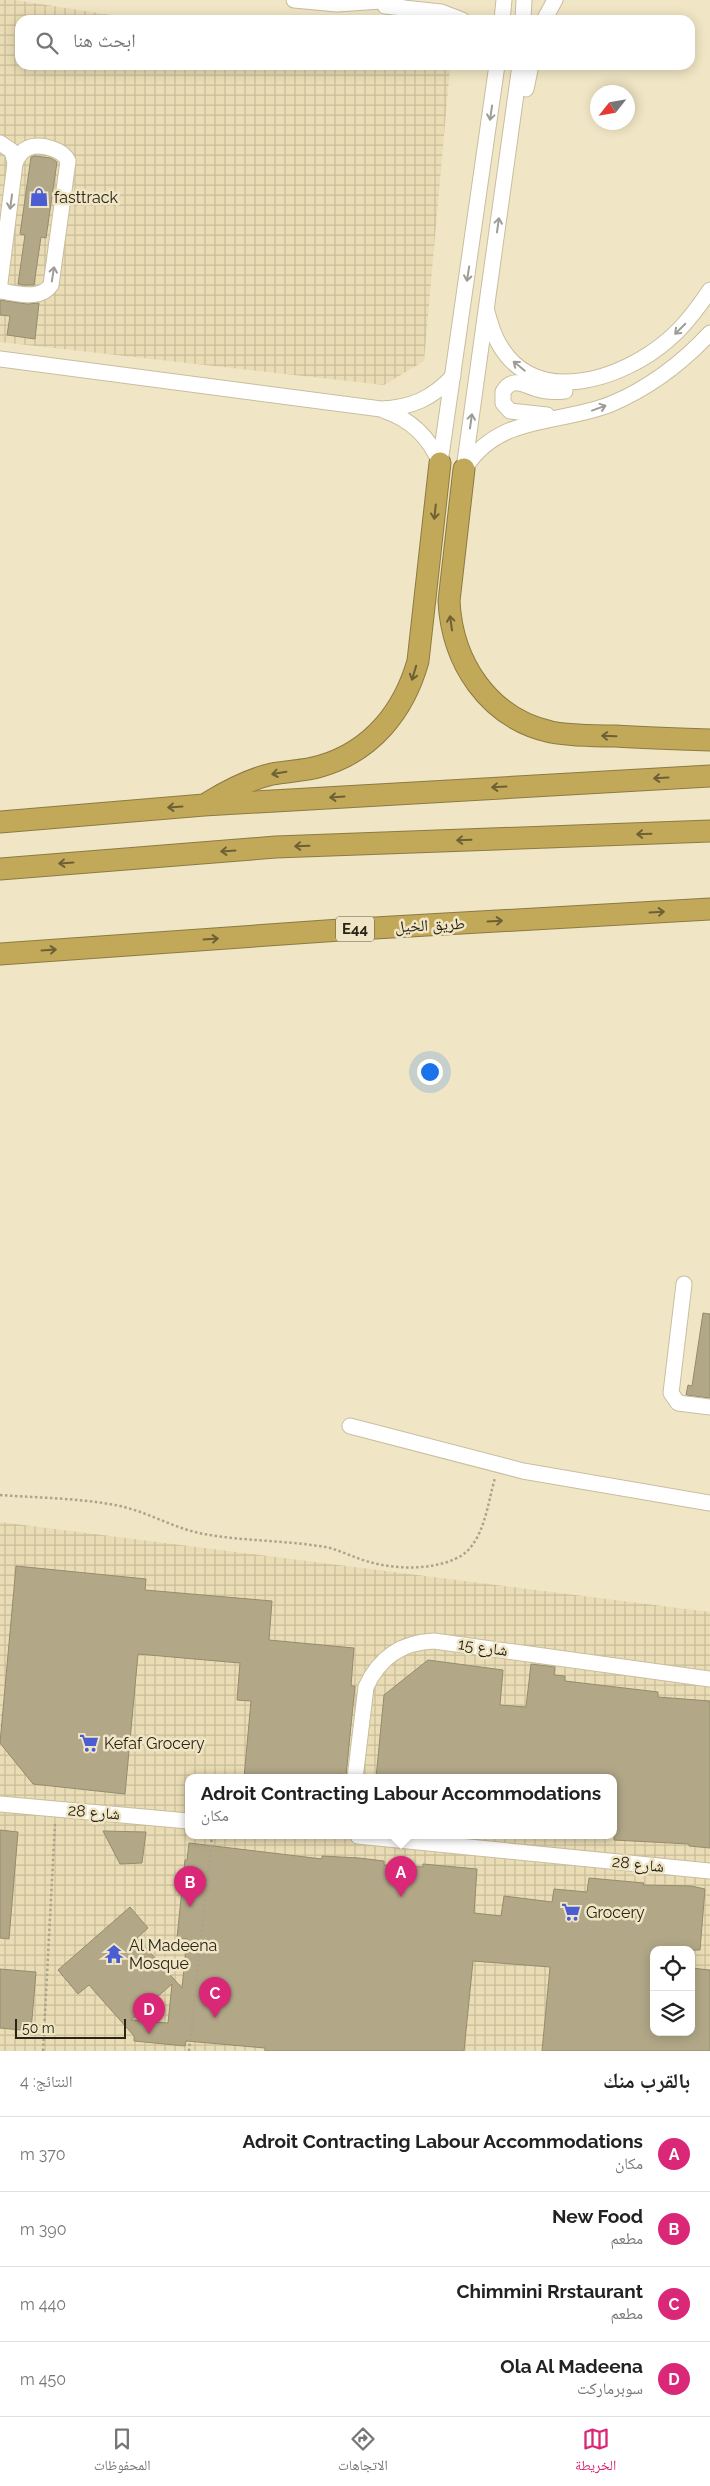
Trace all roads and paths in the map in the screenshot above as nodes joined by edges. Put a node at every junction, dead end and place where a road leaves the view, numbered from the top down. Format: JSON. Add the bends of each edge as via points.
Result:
{"nodes":[{"id":1,"x":294,"y":0,"type":"edge"},
{"id":2,"x":398,"y":0,"type":"edge"},
{"id":3,"x":504,"y":0,"type":"edge"},
{"id":4,"x":524,"y":0,"type":"edge"},
{"id":5,"x":555,"y":0,"type":"edge"},
{"id":6,"x":369,"y":2,"type":"edge"},
{"id":7,"x":449,"y":15,"type":"edge"},
{"id":8,"x":502,"y":15,"type":"edge"},
{"id":9,"x":523,"y":15,"type":"edge"},
{"id":10,"x":547,"y":15,"type":"edge"},
{"id":11,"x":496,"y":70,"type":"edge"},
{"id":12,"x":519,"y":70,"type":"edge"},
{"id":13,"x":530,"y":70,"type":"edge"},
{"id":14,"x":515,"y":110,"type":"junction"},
{"id":15,"x":0,"y":143,"type":"edge"},
{"id":16,"x":10,"y":170,"type":"edge"},
{"id":17,"x":3,"y":233,"type":"edge"},
{"id":18,"x":0,"y":283,"type":"edge"},
{"id":19,"x":710,"y":290,"type":"edge"},
{"id":20,"x":0,"y":291,"type":"edge"},
{"id":21,"x":486,"y":307,"type":"junction"},
{"id":22,"x":710,"y":333,"type":"edge"},
{"id":23,"x":0,"y":359,"type":"edge"},
{"id":24,"x":453,"y":376,"type":"junction"},
{"id":25,"x":601,"y":376,"type":"junction"},
{"id":26,"x":381,"y":410,"type":"junction"},
{"id":27,"x":573,"y":416,"type":"junction"},
{"id":28,"x":440,"y":463,"type":"junction"},
{"id":29,"x":464,"y":469,"type":"junction"},
{"id":30,"x":710,"y":740,"type":"edge"},
{"id":31,"x":710,"y":776,"type":"edge"},
{"id":32,"x":204,"y":805,"type":"junction"},
{"id":33,"x":0,"y":822,"type":"edge"},
{"id":34,"x":710,"y":832,"type":"edge"},
{"id":35,"x":0,"y":869,"type":"edge"},
{"id":36,"x":710,"y":909,"type":"edge"},
{"id":37,"x":0,"y":954,"type":"edge"},
{"id":38,"x":684,"y":1284,"type":"dead end"},
{"id":39,"x":710,"y":1408,"type":"edge"},
{"id":40,"x":350,"y":1426,"type":"dead end"},
{"id":41,"x":498,"y":1464,"type":"junction"},
{"id":42,"x":0,"y":1495,"type":"edge"},
{"id":43,"x":710,"y":1502,"type":"edge"},
{"id":44,"x":710,"y":1679,"type":"edge"},
{"id":45,"x":355,"y":1774,"type":"edge"},
{"id":46,"x":0,"y":1804,"type":"edge"},
{"id":47,"x":56,"y":1809,"type":"junction"},
{"id":48,"x":185,"y":1821,"type":"edge"},
{"id":49,"x":212,"y":1839,"type":"edge"},
{"id":50,"x":388,"y":1839,"type":"edge"},
{"id":51,"x":710,"y":1871,"type":"edge"},
{"id":52,"x":43,"y":2051,"type":"edge"},
{"id":53,"x":189,"y":2051,"type":"edge"}],
"edges":[{"from":1,"to":6,"type":"street","via":[[337,4]]},
{"from":2,"to":6,"type":"street"},
{"from":3,"to":8,"type":"street"},
{"from":4,"to":9,"type":"street"},
{"from":5,"to":10,"type":"street"},
{"from":6,"to":7,"type":"street"},
{"from":11,"to":24,"type":"street","one_way":true},
{"from":12,"to":14,"type":"street"},
{"from":13,"to":14,"type":"street","via":[[527,87]]},
{"from":21,"to":14,"type":"street","one_way":true},
{"from":15,"to":16,"type":"street","via":[[12,151]]},
{"from":16,"to":17,"type":"street","one_way":true},
{"from":20,"to":16,"type":"street","one_way":true,"via":[[40,295],[51,285],[68,161],[58,150],[32,147],[23,151]]},
{"from":17,"to":18,"type":"street"},
{"from":19,"to":25,"type":"street","one_way":true,"via":[[684,325],[657,349],[631,365]]},
{"from":25,"to":21,"type":"street","one_way":true,"via":[[563,383],[526,372],[499,345]]},
{"from":29,"to":21,"type":"street","one_way":true},
{"from":27,"to":22,"type":"street","one_way":true,"via":[[612,404],[649,385],[683,360]]},
{"from":23,"to":26,"type":"street"},
{"from":24,"to":26,"type":"street","via":[[421,401]]},
{"from":24,"to":28,"type":"street"},
{"from":25,"to":27,"type":"street","via":[[570,391],[547,391],[520,382],[510,384],[503,392],[503,403],[510,411]]},
{"from":26,"to":28,"type":"street","via":[[406,420],[417,429],[427,439]]},
{"from":27,"to":29,"type":"street","via":[[521,425],[498,434]]},
{"from":28,"to":32,"type":"highway","one_way":true,"via":[[418,661],[409,687],[392,717],[369,741],[344,758],[319,767],[254,780]]},
{"from":30,"to":29,"type":"highway","one_way":true,"via":[[549,731],[514,717],[483,692],[464,665],[450,617],[449,601]]},
{"from":31,"to":32,"type":"highway","one_way":true},
{"from":32,"to":33,"type":"highway","one_way":true},
{"from":34,"to":35,"type":"highway","one_way":true,"via":[[276,847]]},
{"from":37,"to":36,"type":"highway","name":"طريق الخيل","number":"E44","one_way":true},
{"from":38,"to":39,"type":"street","via":[[671,1393],[678,1403]]},
{"from":40,"to":41,"type":"street"},
{"from":41,"to":42,"type":"path","via":[[475,1542],[455,1560],[424,1566],[389,1566],[320,1546],[197,1533],[142,1512],[102,1503]]},
{"from":41,"to":43,"type":"street","via":[[556,1478]]},
{"from":44,"to":45,"type":"street","name":"شارع 15","via":[[434,1641],[412,1644],[384,1660],[370,1677]]},
{"from":46,"to":47,"type":"street","name":"شارع 28"},
{"from":47,"to":48,"type":"street","name":"شارع 28"},
{"from":47,"to":52,"type":"path"},
{"from":49,"to":53,"type":"path"},
{"from":50,"to":51,"type":"street","name":"شارع 28"}]}
